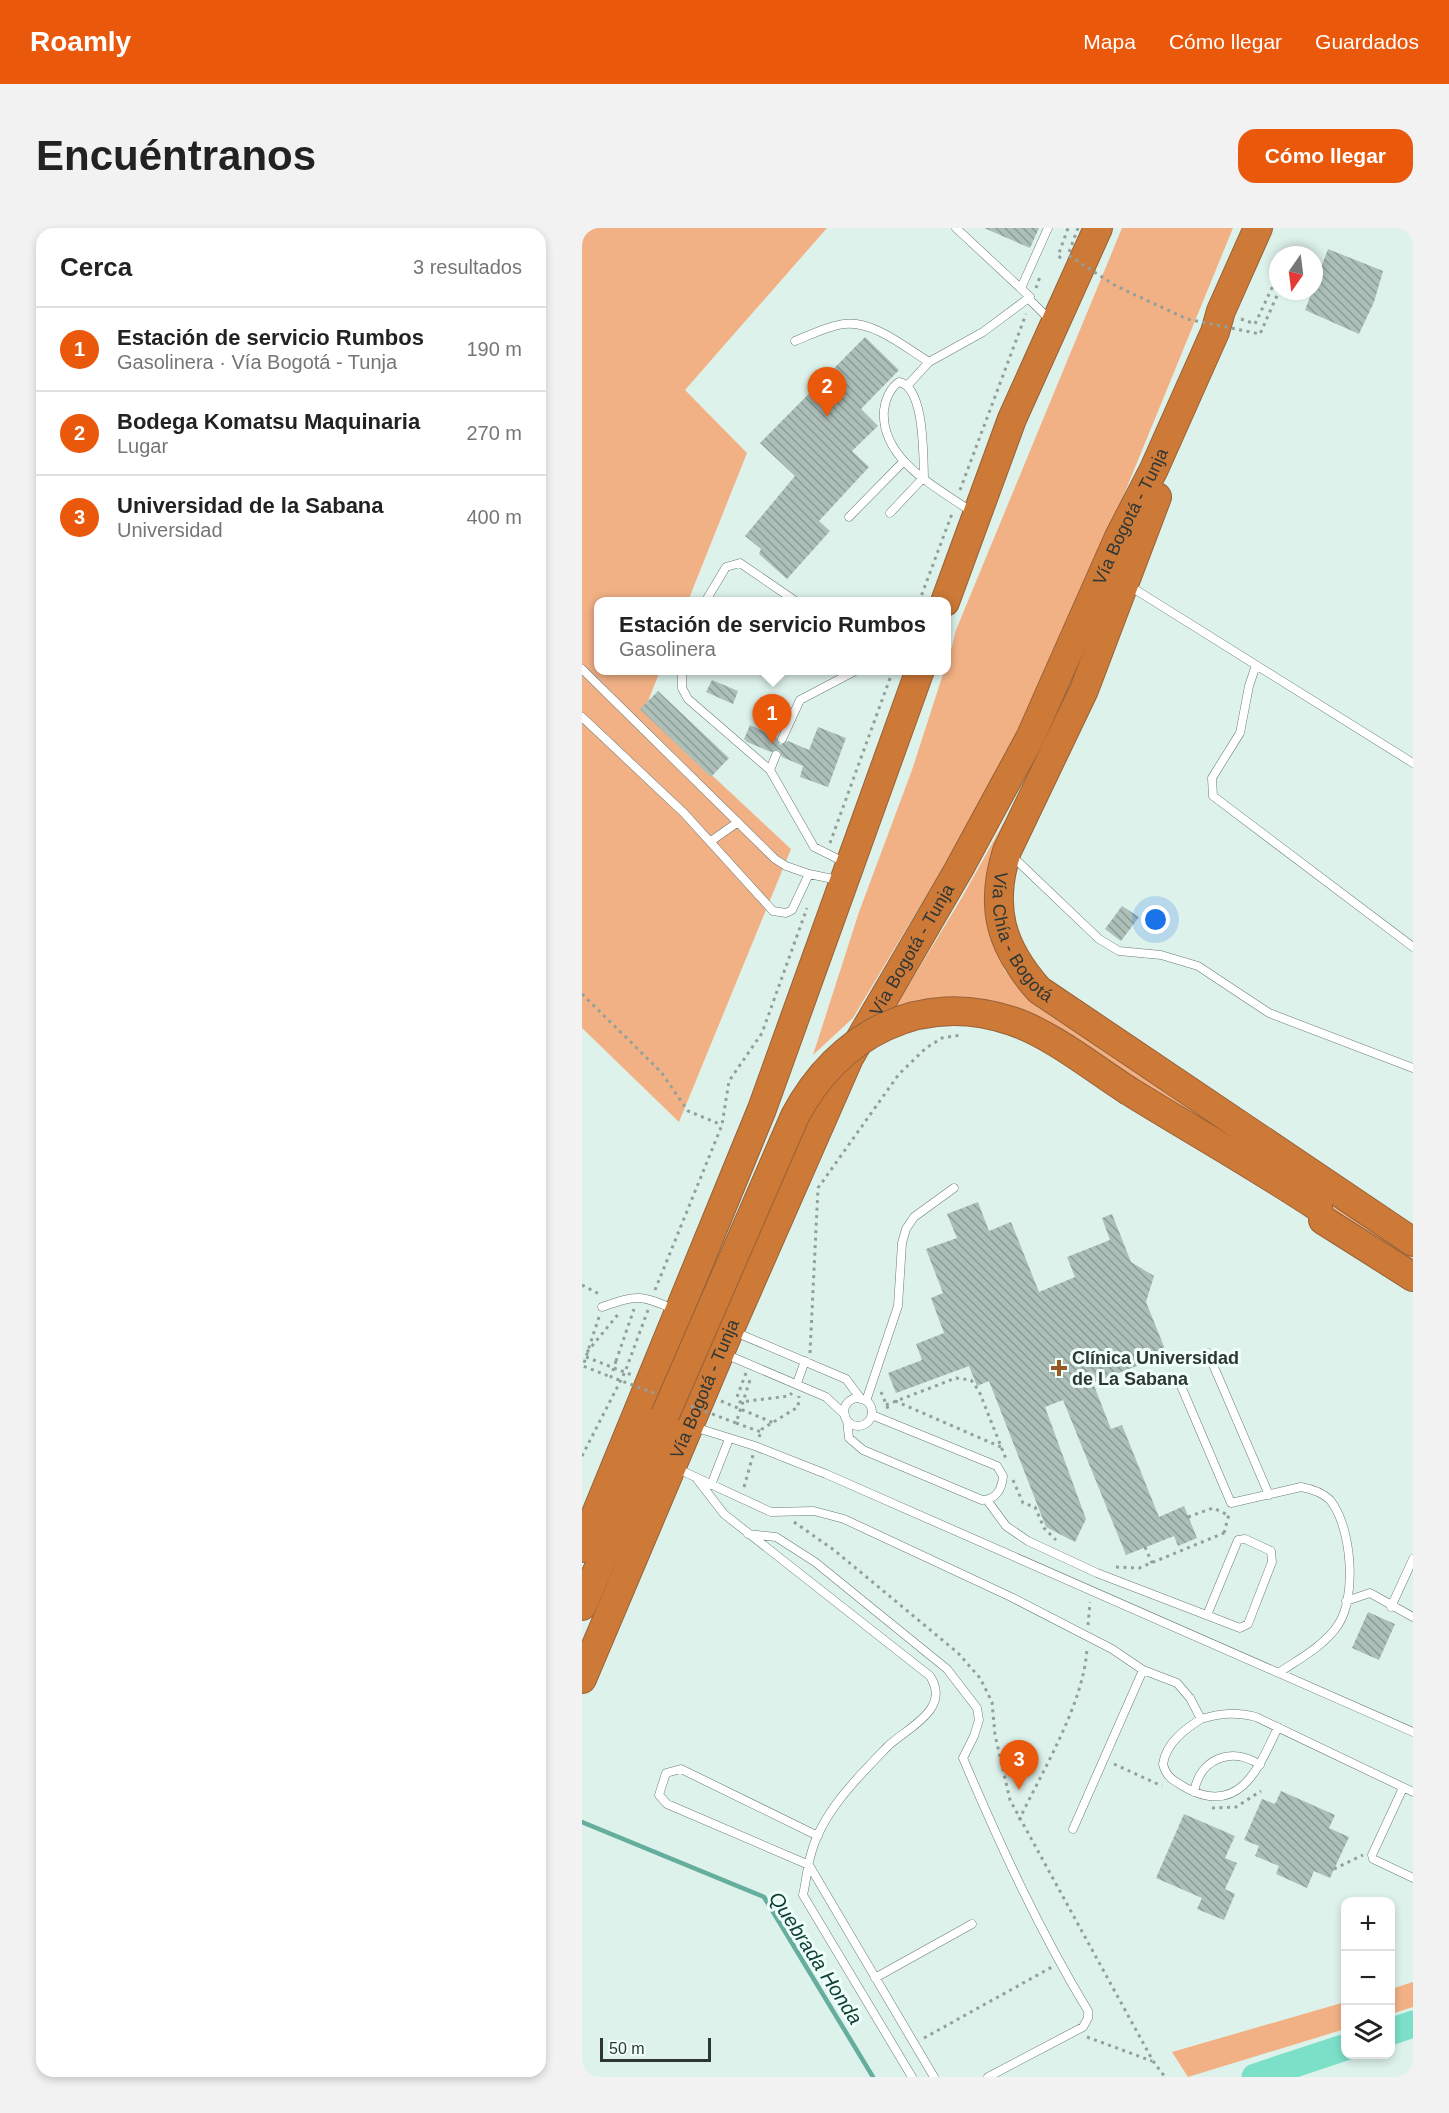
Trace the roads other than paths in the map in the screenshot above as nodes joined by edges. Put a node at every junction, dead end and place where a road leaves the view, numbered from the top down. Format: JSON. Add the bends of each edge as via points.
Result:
{"nodes":[{"id":1,"x":956,"y":228,"type":"edge"},
{"id":2,"x":1048,"y":228,"type":"edge"},
{"id":3,"x":1098,"y":228,"type":"edge"},
{"id":4,"x":1258,"y":228,"type":"edge"},
{"id":5,"x":1021,"y":288,"type":"junction"},
{"id":6,"x":1031,"y":299,"type":"junction"},
{"id":7,"x":1056,"y":326,"type":"junction"},
{"id":8,"x":1215,"y":332,"type":"junction"},
{"id":9,"x":795,"y":340,"type":"dead end"},
{"id":10,"x":929,"y":362,"type":"junction"},
{"id":11,"x":908,"y":385,"type":"junction"},
{"id":12,"x":904,"y":461,"type":"junction"},
{"id":13,"x":924,"y":477,"type":"junction"},
{"id":14,"x":966,"y":508,"type":"junction"},
{"id":15,"x":890,"y":513,"type":"dead end"},
{"id":16,"x":849,"y":517,"type":"dead end"},
{"id":17,"x":1124,"y":583,"type":"junction"},
{"id":18,"x":708,"y":597,"type":"edge"},
{"id":19,"x":790,"y":597,"type":"edge"},
{"id":20,"x":946,"y":597,"type":"edge"},
{"id":21,"x":1256,"y":665,"type":"junction"},
{"id":22,"x":582,"y":669,"type":"edge"},
{"id":23,"x":682,"y":675,"type":"edge"},
{"id":24,"x":848,"y":675,"type":"edge"},
{"id":25,"x":918,"y":675,"type":"edge"},
{"id":26,"x":582,"y":717,"type":"edge"},
{"id":27,"x":782,"y":739,"type":"dead end"},
{"id":28,"x":776,"y":754,"type":"dead end"},
{"id":29,"x":1413,"y":763,"type":"edge"},
{"id":30,"x":770,"y":770,"type":"junction"},
{"id":31,"x":738,"y":822,"type":"junction"},
{"id":32,"x":711,"y":841,"type":"junction"},
{"id":33,"x":1007,"y":851,"type":"junction"},
{"id":34,"x":835,"y":869,"type":"junction"},
{"id":35,"x":809,"y":874,"type":"junction"},
{"id":36,"x":1413,"y":947,"type":"edge"},
{"id":37,"x":1413,"y":1068,"type":"edge"},
{"id":38,"x":954,"y":1188,"type":"dead end"},
{"id":39,"x":1322,"y":1212,"type":"junction"},
{"id":40,"x":1413,"y":1242,"type":"edge"},
{"id":41,"x":1413,"y":1268,"type":"edge"},
{"id":42,"x":1413,"y":1277,"type":"edge"},
{"id":43,"x":602,"y":1307,"type":"road end"},
{"id":44,"x":679,"y":1312,"type":"junction"},
{"id":45,"x":725,"y":1341,"type":"junction"},
{"id":46,"x":1208,"y":1353,"type":"dead end"},
{"id":47,"x":805,"y":1361,"type":"junction"},
{"id":48,"x":796,"y":1386,"type":"junction"},
{"id":49,"x":1181,"y":1386,"type":"dead end"},
{"id":50,"x":864,"y":1400,"type":"junction"},
{"id":51,"x":872,"y":1415,"type":"junction"},
{"id":52,"x":846,"y":1417,"type":"junction"},
{"id":53,"x":678,"y":1420,"type":"junction"},
{"id":54,"x":729,"y":1438,"type":"junction"},
{"id":55,"x":621,"y":1450,"type":"junction"},
{"id":56,"x":684,"y":1472,"type":"junction"},
{"id":57,"x":711,"y":1485,"type":"junction"},
{"id":58,"x":1269,"y":1495,"type":"junction"},
{"id":59,"x":987,"y":1500,"type":"junction"},
{"id":60,"x":582,"y":1522,"type":"edge"},
{"id":61,"x":748,"y":1534,"type":"junction"},
{"id":62,"x":582,"y":1548,"type":"edge"},
{"id":63,"x":1413,"y":1559,"type":"edge"},
{"id":64,"x":1346,"y":1601,"type":"junction"},
{"id":65,"x":582,"y":1606,"type":"edge"},
{"id":66,"x":1391,"y":1607,"type":"junction"},
{"id":67,"x":872,"y":1609,"type":"junction"},
{"id":68,"x":1207,"y":1615,"type":"junction"},
{"id":69,"x":1413,"y":1617,"type":"edge"},
{"id":70,"x":862,"y":1622,"type":"junction"},
{"id":71,"x":1143,"y":1670,"type":"junction"},
{"id":72,"x":1280,"y":1672,"type":"junction"},
{"id":73,"x":582,"y":1679,"type":"edge"},
{"id":74,"x":1201,"y":1719,"type":"junction"},
{"id":75,"x":1278,"y":1727,"type":"junction"},
{"id":76,"x":1413,"y":1732,"type":"edge"},
{"id":77,"x":1260,"y":1765,"type":"junction"},
{"id":78,"x":1403,"y":1788,"type":"junction"},
{"id":79,"x":1194,"y":1792,"type":"junction"},
{"id":80,"x":1413,"y":1792,"type":"edge"},
{"id":81,"x":1074,"y":1829,"type":"dead end"},
{"id":82,"x":818,"y":1836,"type":"junction"},
{"id":83,"x":809,"y":1864,"type":"junction"},
{"id":84,"x":1413,"y":1878,"type":"edge"},
{"id":85,"x":972,"y":1924,"type":"dead end"},
{"id":86,"x":875,"y":1978,"type":"junction"},
{"id":87,"x":912,"y":2077,"type":"edge"},
{"id":88,"x":934,"y":2077,"type":"edge"},
{"id":89,"x":988,"y":2077,"type":"edge"}],
"edges":[{"from":1,"to":5,"type":"lane"},
{"from":2,"to":5,"type":"lane"},
{"from":3,"to":7,"type":"highway"},
{"from":4,"to":8,"type":"highway","name":"Vía Bogotá - Tunja"},
{"from":5,"to":6,"type":"lane"},
{"from":6,"to":7,"type":"lane"},
{"from":6,"to":10,"type":"lane"},
{"from":7,"to":14,"type":"highway"},
{"from":8,"to":17,"type":"highway","name":"Vía Chía - Bogotá"},
{"from":8,"to":45,"type":"highway","name":"Vía Bogotá - Tunja","via":[[1030,738],[849,1058]]},
{"from":9,"to":10,"type":"lane","via":[[845,323],[879,332]]},
{"from":10,"to":11,"type":"lane"},
{"from":11,"to":12,"type":"lane","via":[[894,385],[884,414],[892,445]]},
{"from":11,"to":13,"type":"lane","via":[[919,416]]},
{"from":12,"to":13,"type":"lane"},
{"from":12,"to":16,"type":"lane"},
{"from":13,"to":14,"type":"lane"},
{"from":13,"to":15,"type":"lane"},
{"from":14,"to":20,"type":"highway"},
{"from":17,"to":21,"type":"lane"},
{"from":17,"to":33,"type":"highway","name":"Vía Chía - Bogotá","via":[[1072,717]]},
{"from":18,"to":19,"type":"lane","via":[[726,567],[740,563]]},
{"from":21,"to":29,"type":"lane"},
{"from":21,"to":36,"type":"lane","via":[[1239,733],[1212,778],[1213,796]]},
{"from":22,"to":31,"type":"lane"},
{"from":23,"to":30,"type":"lane","via":[[682,688],[688,699]]},
{"from":24,"to":27,"type":"lane","via":[[800,700]]},
{"from":25,"to":34,"type":"highway"},
{"from":26,"to":32,"type":"lane"},
{"from":28,"to":30,"type":"lane"},
{"from":30,"to":34,"type":"lane","via":[[814,846]]},
{"from":31,"to":32,"type":"lane"},
{"from":31,"to":35,"type":"lane","via":[[775,859]]},
{"from":32,"to":35,"type":"lane","via":[[773,911],[792,910]]},
{"from":33,"to":37,"type":"lane","via":[[1099,939],[1119,951],[1161,955],[1198,966],[1269,1013]]},
{"from":33,"to":40,"type":"highway","name":"Vía Chía - Bogotá","via":[[998,887],[1001,925],[1019,967],[1039,990]]},
{"from":34,"to":35,"type":"lane"},
{"from":34,"to":44,"type":"highway","via":[[762,1109]]},
{"from":38,"to":50,"type":"lane","via":[[914,1217],[904,1235],[898,1306]]},
{"from":39,"to":41,"type":"highway"},
{"from":39,"to":42,"type":"highway"},
{"from":39,"to":53,"type":"highway","bridge":true,"via":[[1231,1151],[1035,1031],[975,1012],[909,1017],[849,1047],[825,1068],[808,1092],[795,1116]]},
{"from":43,"to":44,"type":"lane","via":[[625,1298],[652,1299]]},
{"from":44,"to":55,"type":"highway","via":[[638,1377]]},
{"from":45,"to":47,"type":"lane"},
{"from":45,"to":48,"type":"lane"},
{"from":45,"to":53,"type":"highway","name":"Vía Bogotá - Tunja"},
{"from":46,"to":58,"type":"lane"},
{"from":47,"to":48,"type":"lane"},
{"from":47,"to":50,"type":"lane","via":[[846,1379]]},
{"from":48,"to":52,"type":"lane","via":[[832,1401]]},
{"from":49,"to":58,"type":"lane","via":[[1232,1503]]},
{"from":50,"to":51,"type":"lane","via":[[870,1404]]},
{"from":50,"to":52,"type":"lane","via":[[851,1401],[845,1409]]},
{"from":51,"to":52,"type":"lane","via":[[861,1426]]},
{"from":51,"to":59,"type":"lane","via":[[997,1467],[1002,1483],[998,1493]]},
{"from":52,"to":59,"type":"lane","via":[[849,1438],[857,1447]]},
{"from":53,"to":54,"type":"lane"},
{"from":53,"to":56,"type":"highway","name":"Vía Bogotá - Tunja"},
{"from":53,"to":65,"type":"highway"},
{"from":54,"to":57,"type":"lane"},
{"from":54,"to":72,"type":"lane","via":[[826,1474]]},
{"from":55,"to":60,"type":"highway"},
{"from":55,"to":62,"type":"highway"},
{"from":56,"to":57,"type":"lane"},
{"from":56,"to":61,"type":"lane"},
{"from":56,"to":73,"type":"highway","name":"Vía Bogotá - Tunja"},
{"from":57,"to":71,"type":"lane","via":[[762,1510],[814,1511],[844,1519],[1011,1597]]},
{"from":58,"to":64,"type":"lane","via":[[1301,1487],[1319,1492],[1331,1502],[1348,1549]]},
{"from":59,"to":68,"type":"lane","via":[[1011,1530],[1097,1573]]},
{"from":61,"to":67,"type":"lane","via":[[776,1537],[815,1562]]},
{"from":61,"to":70,"type":"lane"},
{"from":63,"to":66,"type":"lane"},
{"from":64,"to":66,"type":"lane","via":[[1370,1593]]},
{"from":64,"to":72,"type":"lane","via":[[1343,1615],[1331,1634]]},
{"from":66,"to":69,"type":"lane"},
{"from":67,"to":70,"type":"lane"},
{"from":67,"to":89,"type":"lane","via":[[947,1669],[976,1708],[977,1728],[963,1758],[1011,1870],[1088,2011],[1086,2024]]},
{"from":68,"to":68,"type":"lane","via":[[1238,1540],[1267,1546],[1273,1556],[1248,1624],[1240,1628]]},
{"from":70,"to":82,"type":"lane","via":[[930,1676],[936,1690],[935,1700],[926,1715],[890,1745],[844,1793]]},
{"from":71,"to":74,"type":"lane","via":[[1177,1683]]},
{"from":71,"to":81,"type":"lane"},
{"from":72,"to":76,"type":"lane"},
{"from":74,"to":75,"type":"lane","via":[[1239,1713]]},
{"from":74,"to":79,"type":"lane","via":[[1171,1744],[1163,1764],[1168,1777]]},
{"from":75,"to":77,"type":"lane"},
{"from":75,"to":78,"type":"lane"},
{"from":77,"to":79,"type":"lane","via":[[1247,1783],[1228,1794]]},
{"from":77,"to":79,"type":"lane","via":[[1242,1756],[1223,1756],[1206,1766]]},
{"from":78,"to":80,"type":"lane"},
{"from":78,"to":84,"type":"lane","via":[[1372,1851],[1373,1859]]},
{"from":82,"to":83,"type":"lane"},
{"from":82,"to":83,"type":"lane","via":[[681,1769],[666,1773],[660,1787],[661,1799],[667,1804]]},
{"from":83,"to":86,"type":"lane"},
{"from":83,"to":87,"type":"lane","via":[[805,1901]]},
{"from":85,"to":86,"type":"lane"},
{"from":86,"to":88,"type":"lane"}]}
